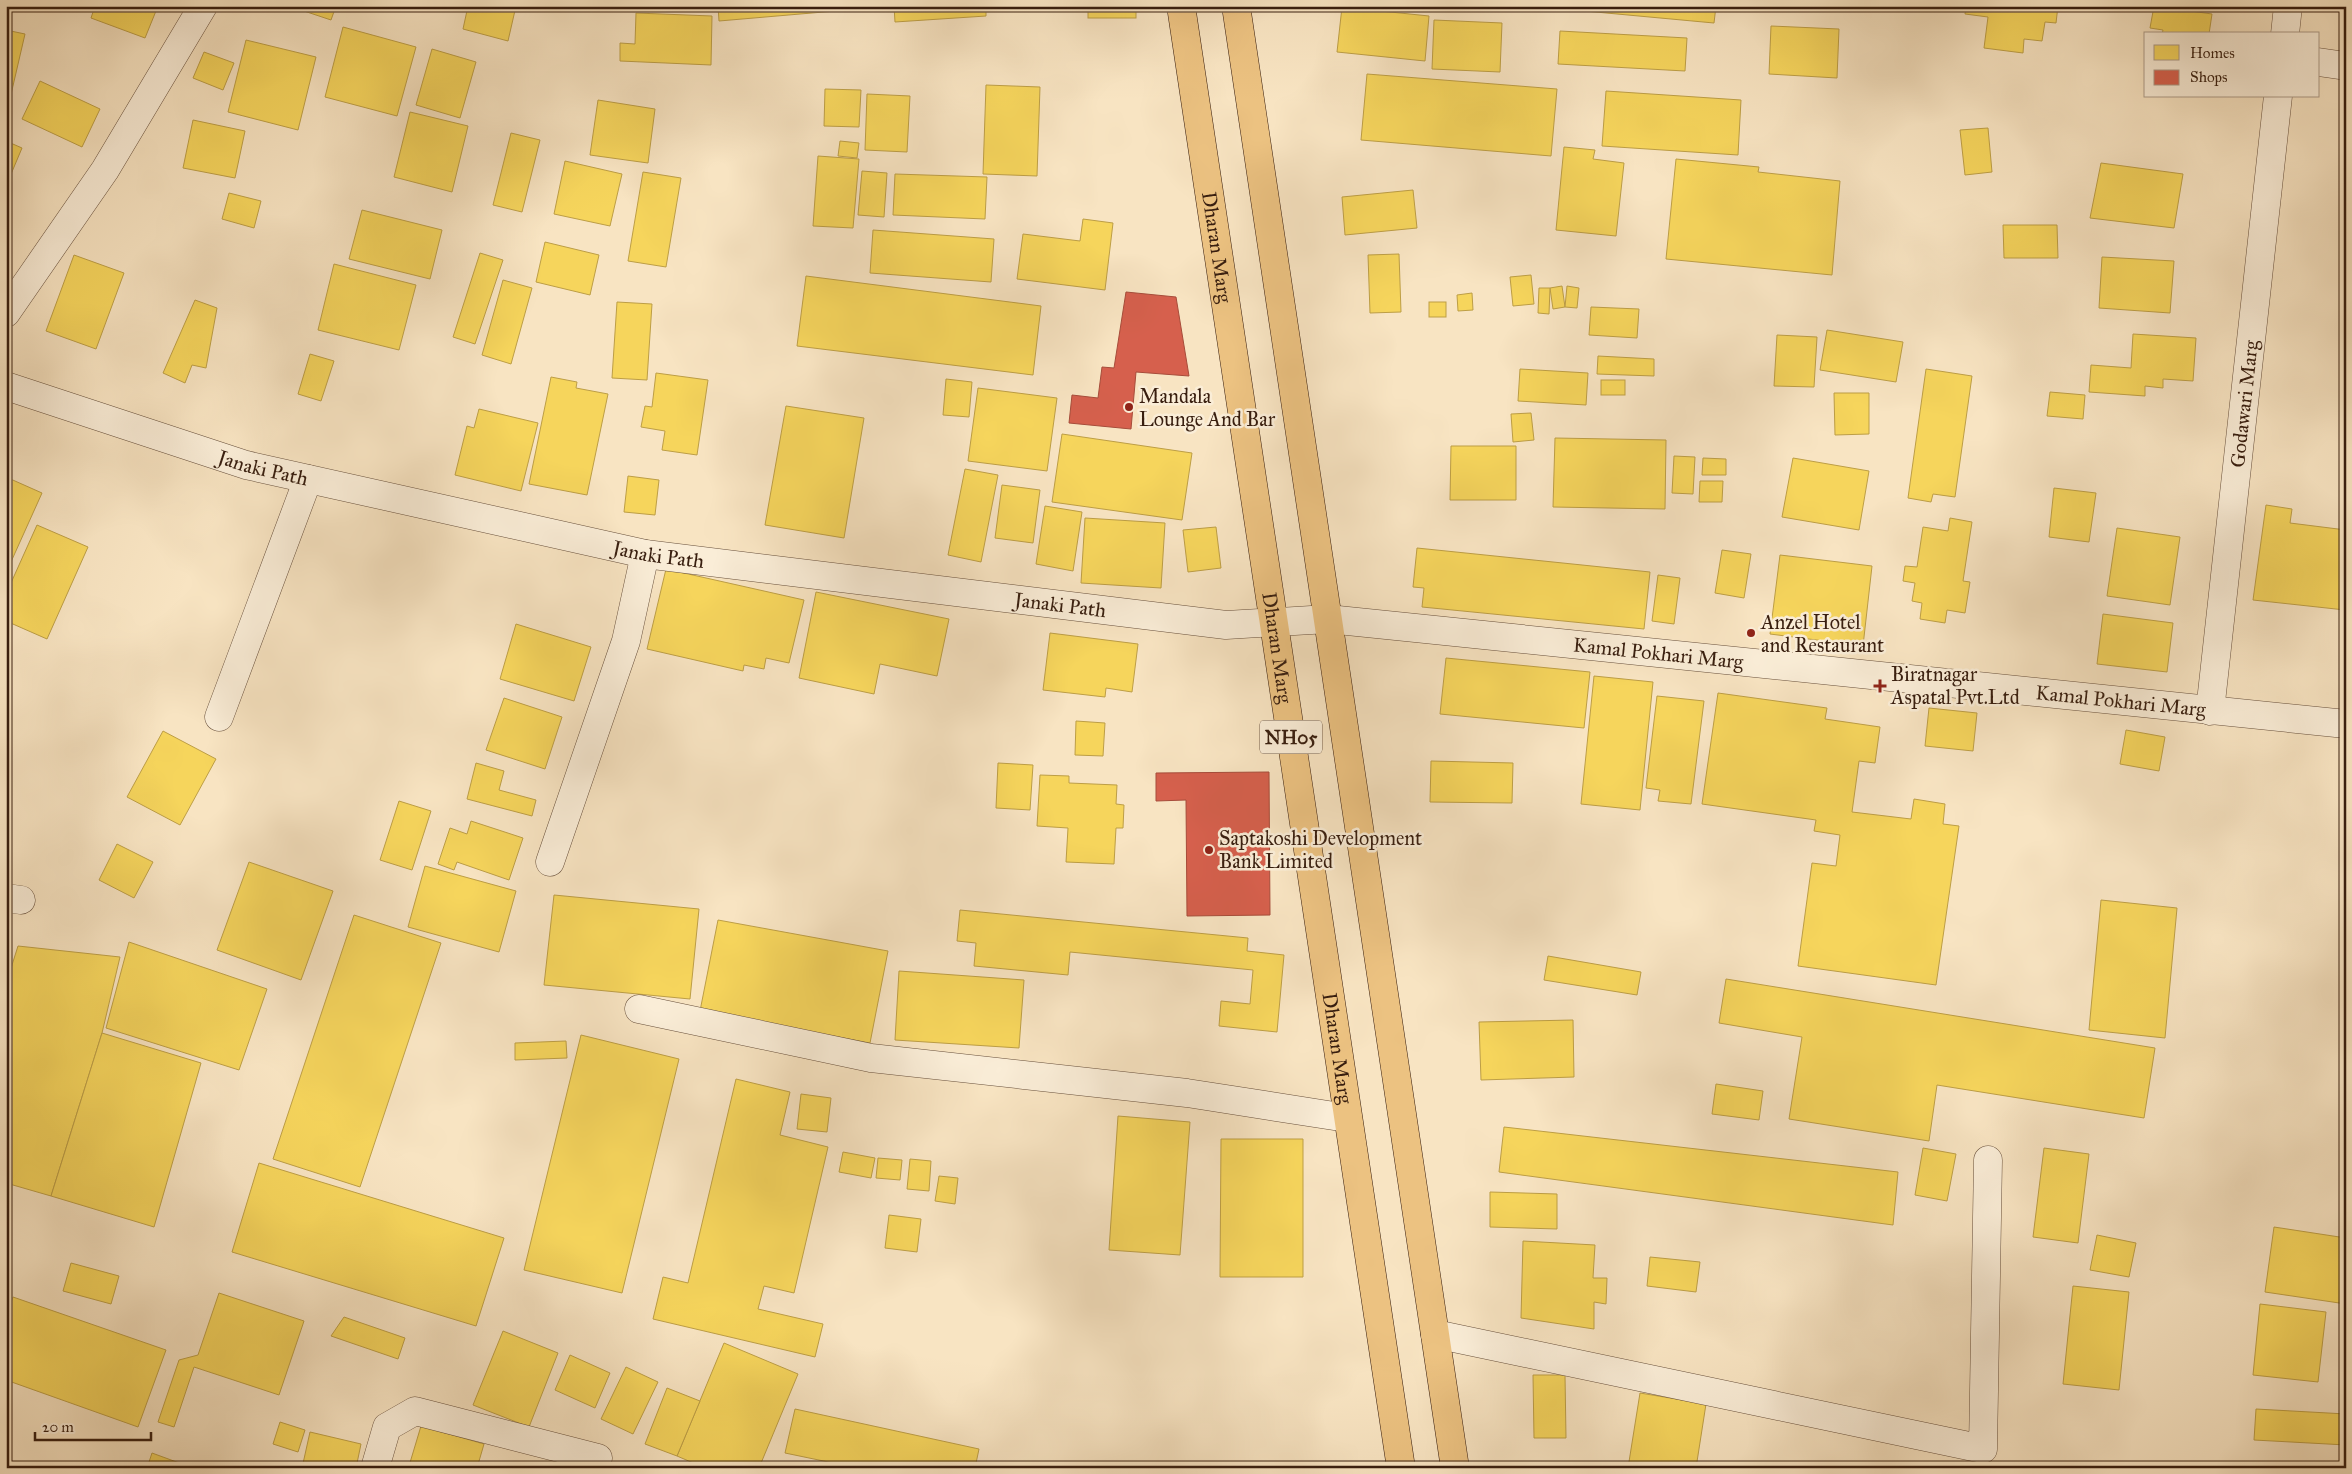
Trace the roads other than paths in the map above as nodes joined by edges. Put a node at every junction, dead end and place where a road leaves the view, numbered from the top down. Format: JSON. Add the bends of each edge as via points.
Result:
{"nodes":[{"id":1,"x":203,"y":6,"type":"edge"},
{"id":2,"x":1181,"y":6,"type":"edge"},
{"id":3,"x":1236,"y":6,"type":"edge"},
{"id":4,"x":2288,"y":6,"type":"edge"},
{"id":5,"x":2285,"y":32,"type":"edge"},
{"id":6,"x":2320,"y":62,"type":"edge"},
{"id":7,"x":2346,"y":66,"type":"edge"},
{"id":8,"x":2278,"y":98,"type":"edge"},
{"id":9,"x":6,"y":312,"type":"edge"},
{"id":10,"x":6,"y":386,"type":"edge"},
{"id":11,"x":308,"y":479,"type":"junction"},
{"id":12,"x":645,"y":554,"type":"junction"},
{"id":13,"x":1328,"y":619,"type":"junction"},
{"id":14,"x":1274,"y":622,"type":"junction"},
{"id":15,"x":2210,"y":711,"type":"junction"},
{"id":16,"x":219,"y":717,"type":"dead end"},
{"id":17,"x":2346,"y":724,"type":"edge"},
{"id":18,"x":550,"y":862,"type":"dead end"},
{"id":19,"x":639,"y":1009,"type":"dead end"},
{"id":20,"x":1347,"y":1118,"type":"junction"},
{"id":21,"x":1988,"y":1160,"type":"dead end"},
{"id":22,"x":1434,"y":1334,"type":"junction"},
{"id":23,"x":598,"y":1458,"type":"dead end"},
{"id":24,"x":375,"y":1468,"type":"edge"},
{"id":25,"x":1401,"y":1468,"type":"edge"},
{"id":26,"x":1455,"y":1468,"type":"edge"}],
"edges":[{"from":1,"to":9,"type":"street","via":[[105,170]]},
{"from":2,"to":14,"type":"main road","name":"Dharan Marg","number":"NH05"},
{"from":3,"to":13,"type":"main road","number":"NH05"},
{"from":4,"to":5,"type":"street"},
{"from":6,"to":7,"type":"street"},
{"from":8,"to":15,"type":"street","name":"Godawari Marg"},
{"from":10,"to":11,"type":"street","name":"Janaki Path","via":[[246,466]]},
{"from":11,"to":12,"type":"street","name":"Janaki Path"},
{"from":11,"to":16,"type":"street"},
{"from":12,"to":14,"type":"street","name":"Janaki Path","via":[[1226,625]]},
{"from":12,"to":18,"type":"street","via":[[626,641]]},
{"from":13,"to":14,"type":"street","name":"Janaki Path"},
{"from":13,"to":15,"type":"street","name":"Kamal Pokhari Marg"},
{"from":13,"to":22,"type":"main road","number":"NH05"},
{"from":14,"to":20,"type":"main road","name":"Dharan Marg","number":"NH05"},
{"from":15,"to":17,"type":"street","name":"Kamal Pokhari Marg"},
{"from":19,"to":20,"type":"street","via":[[871,1058],[1187,1093]]},
{"from":20,"to":25,"type":"main road","name":"Dharan Marg","number":"NH05"},
{"from":21,"to":22,"type":"street","via":[[1982,1449]]},
{"from":22,"to":26,"type":"main road","number":"NH05"},
{"from":23,"to":24,"type":"street","via":[[415,1411],[387,1427]]}]}
